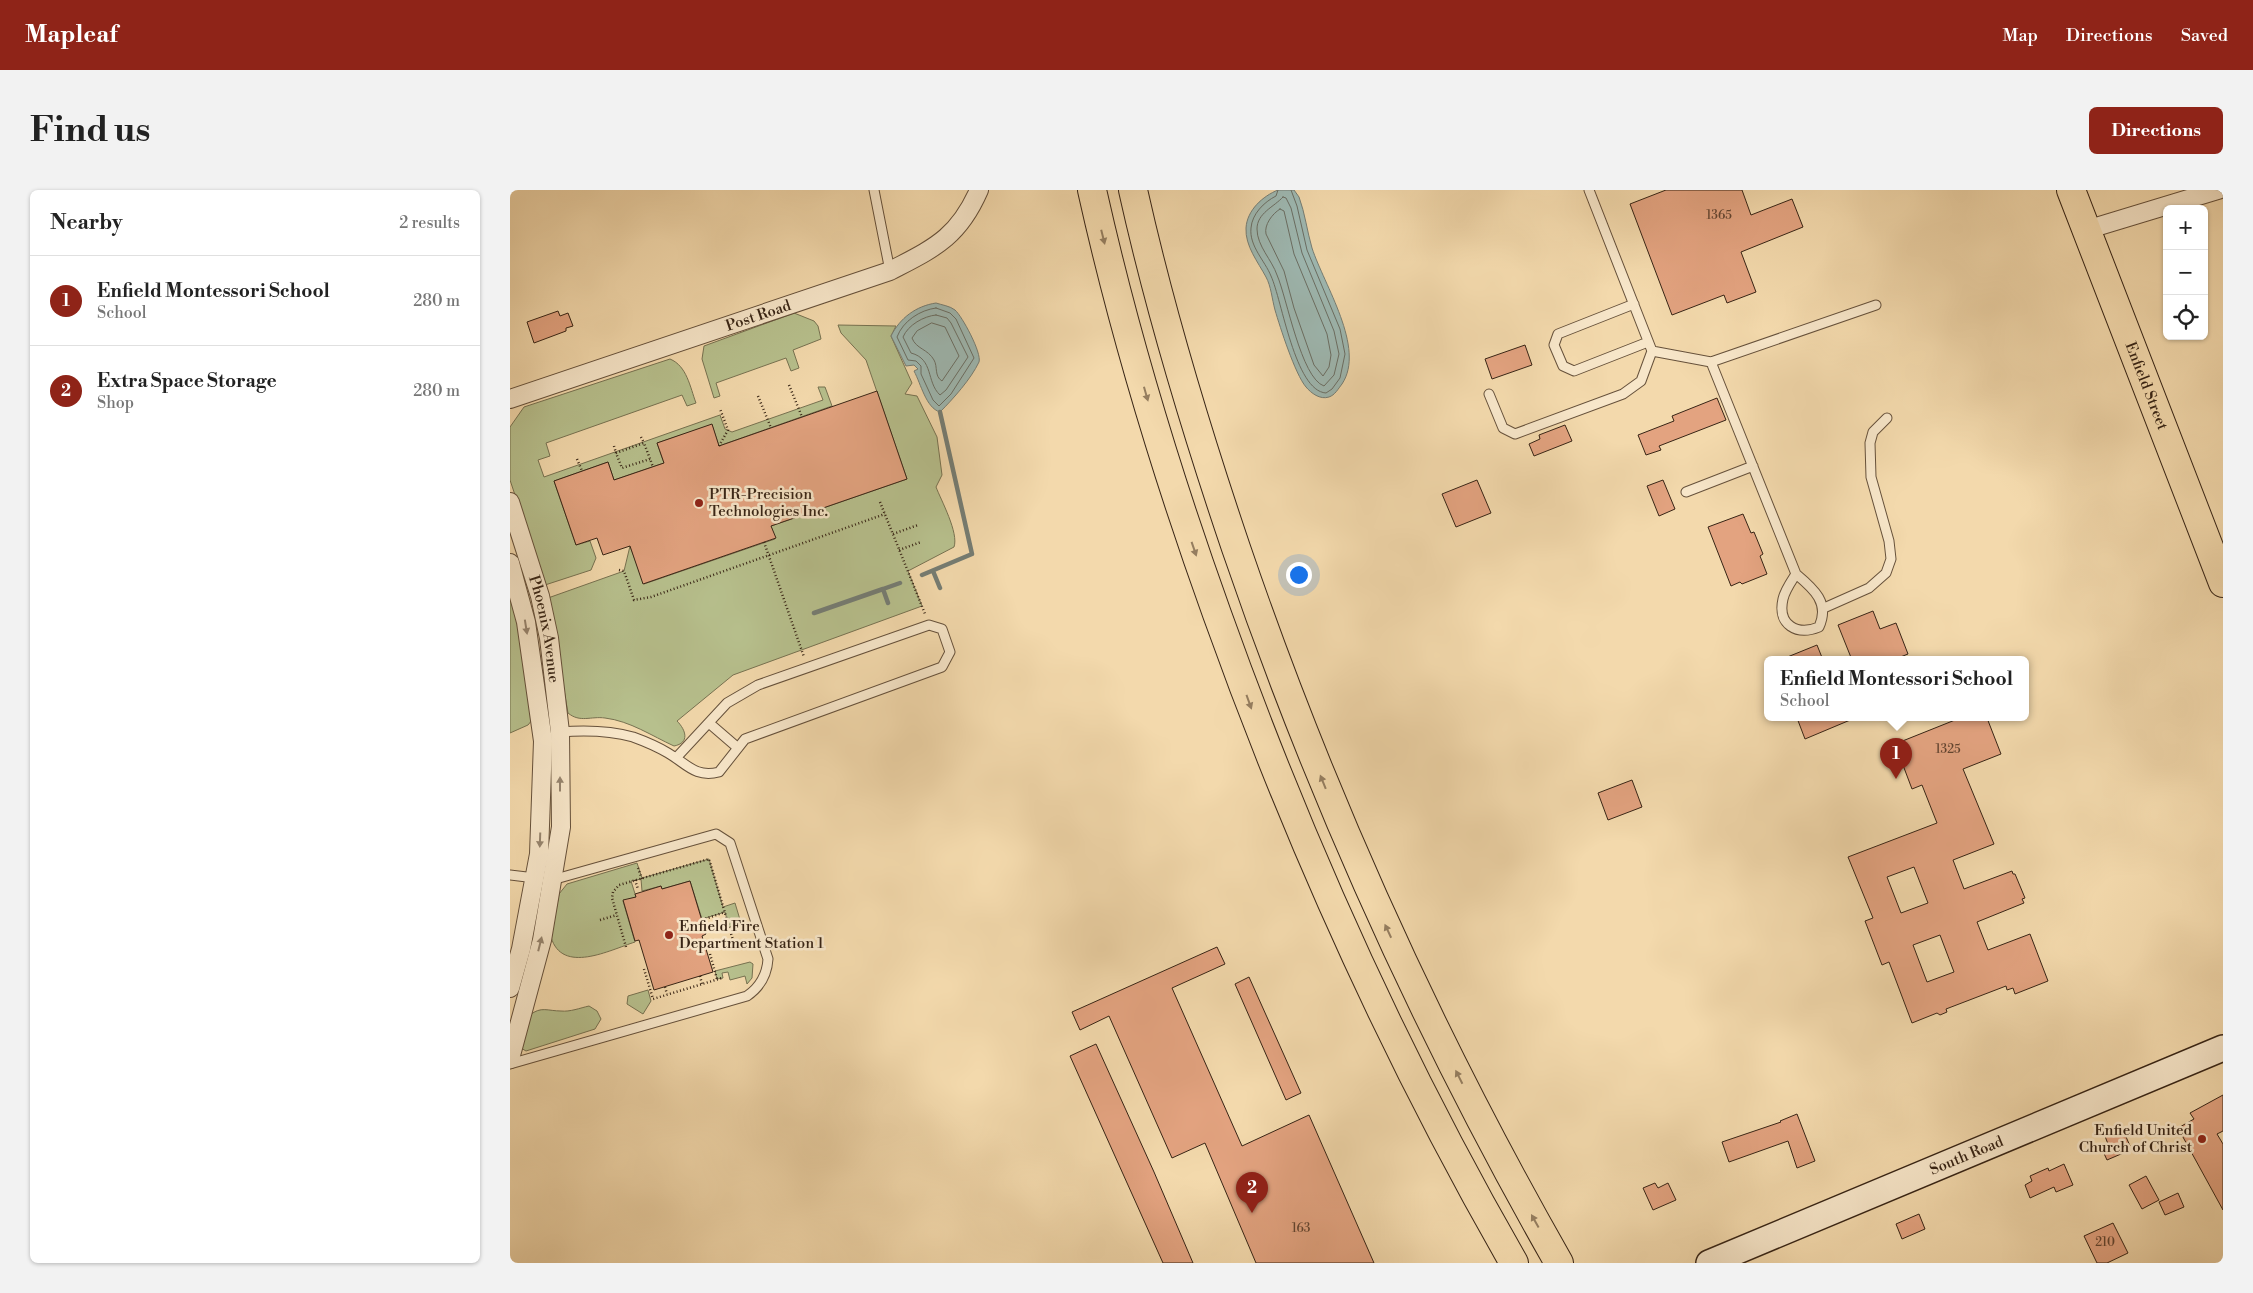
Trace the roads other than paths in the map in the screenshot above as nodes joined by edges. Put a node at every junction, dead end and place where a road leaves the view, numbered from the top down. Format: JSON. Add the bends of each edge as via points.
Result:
{"nodes":[{"id":1,"x":874,"y":190,"type":"edge"},
{"id":2,"x":979,"y":190,"type":"edge"},
{"id":3,"x":1092,"y":190,"type":"edge"},
{"id":4,"x":1133,"y":190,"type":"edge"},
{"id":5,"x":1590,"y":190,"type":"edge"},
{"id":6,"x":2071,"y":190,"type":"edge"},
{"id":7,"x":2218,"y":190,"type":"edge"},
{"id":8,"x":2086,"y":230,"type":"junction"},
{"id":9,"x":890,"y":271,"type":"junction"},
{"id":10,"x":1634,"y":304,"type":"junction"},
{"id":11,"x":1876,"y":305,"type":"dead end"},
{"id":12,"x":1650,"y":346,"type":"junction"},
{"id":13,"x":1711,"y":362,"type":"junction"},
{"id":14,"x":1489,"y":394,"type":"dead end"},
{"id":15,"x":510,"y":400,"type":"edge"},
{"id":16,"x":1887,"y":418,"type":"dead end"},
{"id":17,"x":1753,"y":466,"type":"junction"},
{"id":18,"x":1686,"y":492,"type":"dead end"},
{"id":19,"x":510,"y":502,"type":"edge"},
{"id":20,"x":510,"y":563,"type":"edge"},
{"id":21,"x":1796,"y":574,"type":"junction"},
{"id":22,"x":2223,"y":583,"type":"edge"},
{"id":23,"x":1824,"y":608,"type":"junction"},
{"id":24,"x":709,"y":723,"type":"junction"},
{"id":25,"x":560,"y":732,"type":"junction"},
{"id":26,"x":542,"y":737,"type":"junction"},
{"id":27,"x":738,"y":748,"type":"junction"},
{"id":28,"x":676,"y":758,"type":"junction"},
{"id":29,"x":510,"y":875,"type":"edge"},
{"id":30,"x":543,"y":879,"type":"junction"},
{"id":31,"x":532,"y":978,"type":"junction"},
{"id":32,"x":512,"y":981,"type":"edge"},
{"id":33,"x":2223,"y":1048,"type":"edge"},
{"id":34,"x":510,"y":1059,"type":"edge"},
{"id":35,"x":510,"y":1064,"type":"edge"},
{"id":36,"x":1514,"y":1263,"type":"edge"},
{"id":37,"x":1559,"y":1263,"type":"edge"},
{"id":38,"x":1709,"y":1263,"type":"edge"}],
"edges":[{"from":1,"to":9,"type":"lane"},
{"from":2,"to":9,"type":"street","name":"Post Road","via":[[961,224],[941,243]]},
{"from":3,"to":36,"type":"main road","one_way":true,"via":[[1166,464],[1271,760],[1380,1008],[1441,1130]]},
{"from":37,"to":4,"type":"main road","one_way":true,"via":[[1426,1011],[1368,889],[1309,749],[1259,615],[1202,446],[1166,323]]},
{"from":5,"to":10,"type":"lane"},
{"from":6,"to":8,"type":"main road","name":"Enfield Street"},
{"from":7,"to":8,"type":"street"},
{"from":8,"to":22,"type":"main road","name":"Enfield Street"},
{"from":9,"to":15,"type":"street","name":"Post Road"},
{"from":10,"to":12,"type":"lane"},
{"from":10,"to":12,"type":"lane","via":[[1558,334],[1554,345],[1562,366],[1574,370]]},
{"from":11,"to":13,"type":"lane"},
{"from":12,"to":13,"type":"lane"},
{"from":12,"to":14,"type":"lane","via":[[1641,381],[1623,394],[1515,434],[1504,428]]},
{"from":13,"to":17,"type":"lane"},
{"from":16,"to":23,"type":"lane","via":[[1873,432],[1870,460],[1871,477],[1892,559],[1886,573],[1869,588]]},
{"from":17,"to":18,"type":"lane"},
{"from":17,"to":21,"type":"lane"},
{"from":19,"to":25,"type":"street","name":"Phoenix Avenue","via":[[540,596]]},
{"from":20,"to":26,"type":"street","name":"Phoenix Avenue","one_way":true,"via":[[526,622]]},
{"from":21,"to":23,"type":"lane","via":[[1813,588]]},
{"from":21,"to":23,"type":"lane","via":[[1782,600],[1782,612],[1788,625],[1799,631],[1819,627]]},
{"from":24,"to":27,"type":"lane"},
{"from":24,"to":27,"type":"lane","via":[[727,703],[758,685],[929,625],[942,628],[950,652],[942,667],[745,739]]},
{"from":24,"to":28,"type":"lane"},
{"from":25,"to":26,"type":"street"},
{"from":25,"to":28,"type":"lane","via":[[594,729],[633,737]]},
{"from":30,"to":25,"type":"street","name":"Phoenix Avenue","one_way":true,"via":[[561,827]]},
{"from":26,"to":30,"type":"street","name":"Phoenix Avenue","one_way":true,"via":[[539,854]]},
{"from":27,"to":28,"type":"lane","via":[[719,772],[708,775],[696,772]]},
{"from":29,"to":30,"type":"lane"},
{"from":31,"to":30,"type":"street","name":"Phoenix Avenue","one_way":true,"via":[[542,940]]},
{"from":30,"to":32,"type":"street","name":"Phoenix Avenue"},
{"from":30,"to":35,"type":"lane","via":[[720,835],[730,842],[768,965],[762,981],[747,996]]},
{"from":31,"to":32,"type":"street","name":"Phoenix Avenue"},
{"from":31,"to":34,"type":"street","name":"Phoenix Avenue"},
{"from":33,"to":38,"type":"main road","name":"South Road"}]}
